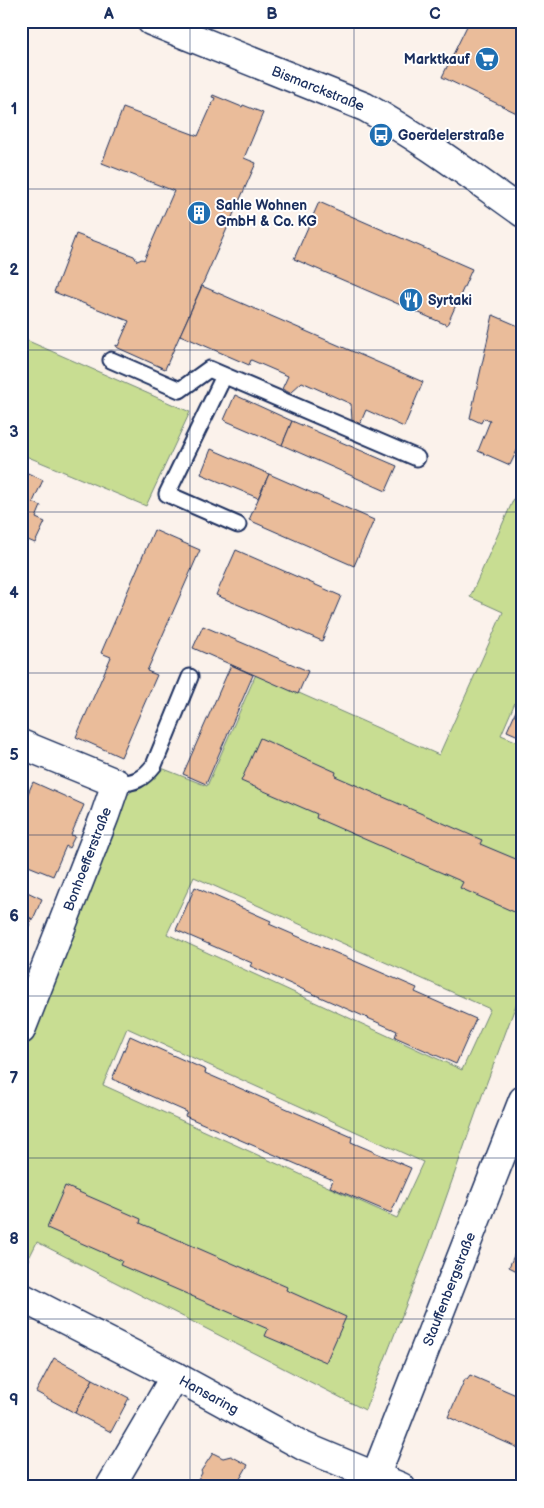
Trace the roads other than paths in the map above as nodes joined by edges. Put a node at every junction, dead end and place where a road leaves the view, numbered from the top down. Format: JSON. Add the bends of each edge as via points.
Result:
{"nodes":[{"id":1,"x":151,"y":21,"type":"edge"},
{"id":2,"x":187,"y":28,"type":"edge"},
{"id":3,"x":523,"y":213,"type":"edge"},
{"id":4,"x":111,"y":360,"type":"dead end"},
{"id":5,"x":224,"y":376,"type":"junction"},
{"id":6,"x":417,"y":458,"type":"dead end"},
{"id":7,"x":238,"y":525,"type":"dead end"},
{"id":8,"x":190,"y":677,"type":"dead end"},
{"id":9,"x":21,"y":744,"type":"edge"},
{"id":10,"x":116,"y":783,"type":"junction"},
{"id":11,"x":21,"y":1030,"type":"edge"},
{"id":12,"x":523,"y":1100,"type":"edge"},
{"id":13,"x":21,"y":1297,"type":"edge"},
{"id":14,"x":175,"y":1376,"type":"junction"},
{"id":15,"x":375,"y":1477,"type":"junction"},
{"id":16,"x":110,"y":1487,"type":"edge"},
{"id":17,"x":400,"y":1487,"type":"edge"}],
"edges":[{"from":1,"to":2,"type":"street","name":"Bismarckstraße"},
{"from":2,"to":3,"type":"street","name":"Bismarckstraße","via":[[365,107],[440,154]]},
{"from":4,"to":5,"type":"lane","via":[[180,390],[209,369]]},
{"from":5,"to":6,"type":"lane"},
{"from":5,"to":7,"type":"lane","via":[[167,494]]},
{"from":8,"to":10,"type":"lane","via":[[154,765],[137,781]]},
{"from":9,"to":10,"type":"street"},
{"from":10,"to":11,"type":"street","name":"Bonhoefferstraße"},
{"from":12,"to":15,"type":"street","name":"Stauffenbergstraße"},
{"from":13,"to":14,"type":"street","name":"Hansaring"},
{"from":14,"to":15,"type":"street","name":"Hansaring","via":[[304,1447]]},
{"from":14,"to":16,"type":"street"},
{"from":15,"to":17,"type":"street","name":"Hansaring"}]}
